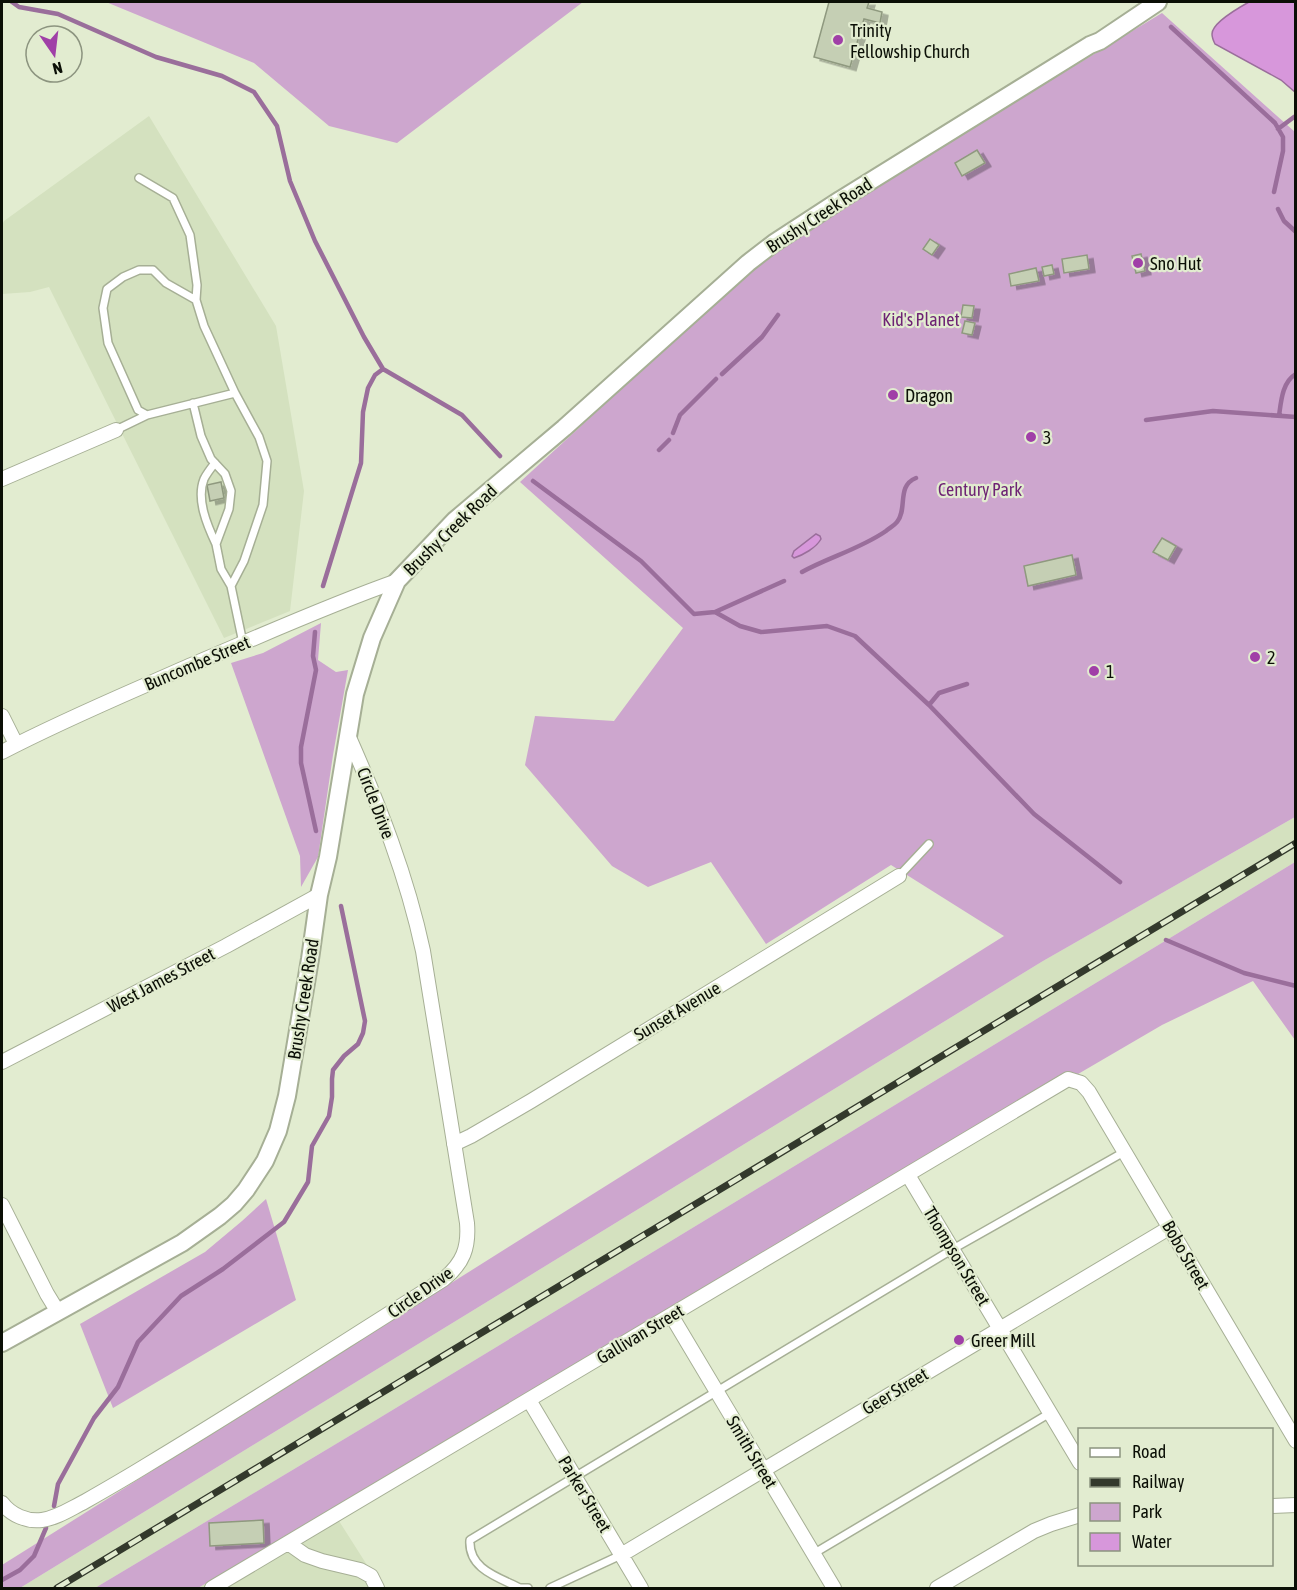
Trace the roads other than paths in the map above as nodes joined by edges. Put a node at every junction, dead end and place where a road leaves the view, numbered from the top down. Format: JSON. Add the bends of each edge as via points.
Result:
{"nodes":[{"id":1,"x":1158,"y":2,"type":"edge"},
{"id":2,"x":139,"y":178,"type":"dead end"},
{"id":3,"x":196,"y":300,"type":"junction"},
{"id":4,"x":235,"y":393,"type":"junction"},
{"id":5,"x":193,"y":403,"type":"junction"},
{"id":6,"x":147,"y":415,"type":"junction"},
{"id":7,"x":116,"y":430,"type":"joint"},
{"id":8,"x":215,"y":463,"type":"junction"},
{"id":9,"x":2,"y":479,"type":"edge"},
{"id":10,"x":216,"y":544,"type":"junction"},
{"id":11,"x":397,"y":581,"type":"junction"},
{"id":12,"x":231,"y":586,"type":"junction"},
{"id":13,"x":243,"y":643,"type":"junction"},
{"id":14,"x":2,"y":716,"type":"edge"},
{"id":15,"x":348,"y":735,"type":"junction"},
{"id":16,"x":16,"y":744,"type":"junction"},
{"id":17,"x":2,"y":752,"type":"edge"},
{"id":18,"x":929,"y":844,"type":"dead end"},
{"id":19,"x":899,"y":876,"type":"joint"},
{"id":20,"x":319,"y":895,"type":"junction"},
{"id":21,"x":2,"y":1062,"type":"edge"},
{"id":22,"x":1068,"y":1079,"type":"joint"},
{"id":23,"x":454,"y":1144,"type":"junction"},
{"id":24,"x":1124,"y":1152,"type":"junction"},
{"id":25,"x":908,"y":1174,"type":"junction"},
{"id":26,"x":2,"y":1205,"type":"edge"},
{"id":27,"x":1169,"y":1228,"type":"junction"},
{"id":28,"x":953,"y":1249,"type":"junction"},
{"id":29,"x":58,"y":1312,"type":"junction"},
{"id":30,"x":671,"y":1315,"type":"junction"},
{"id":31,"x":1000,"y":1328,"type":"junction"},
{"id":32,"x":2,"y":1343,"type":"edge"},
{"id":33,"x":717,"y":1392,"type":"junction"},
{"id":34,"x":529,"y":1400,"type":"junction"},
{"id":35,"x":1050,"y":1413,"type":"junction"},
{"id":36,"x":1296,"y":1441,"type":"edge"},
{"id":37,"x":1078,"y":1460,"type":"edge"},
{"id":38,"x":763,"y":1470,"type":"junction"},
{"id":39,"x":575,"y":1477,"type":"junction"},
{"id":40,"x":2,"y":1503,"type":"edge"},
{"id":41,"x":1296,"y":1505,"type":"edge"},
{"id":42,"x":1273,"y":1506,"type":"edge"},
{"id":43,"x":1078,"y":1516,"type":"edge"},
{"id":44,"x":288,"y":1543,"type":"junction"},
{"id":45,"x":813,"y":1554,"type":"junction"},
{"id":46,"x":621,"y":1555,"type":"junction"},
{"id":47,"x":212,"y":1588,"type":"edge"},
{"id":48,"x":376,"y":1588,"type":"edge"},
{"id":49,"x":528,"y":1588,"type":"edge"},
{"id":50,"x":550,"y":1588,"type":"edge"},
{"id":51,"x":641,"y":1588,"type":"edge"},
{"id":52,"x":834,"y":1588,"type":"edge"},
{"id":53,"x":937,"y":1588,"type":"edge"}],
"edges":[{"from":1,"to":11,"type":"street","name":"Brushy Creek Road","via":[[774,243],[455,520]]},
{"from":2,"to":3,"type":"lane","via":[[172,198],[190,235]]},
{"from":3,"to":4,"type":"lane"},
{"from":3,"to":6,"type":"lane","via":[[166,283],[153,270],[139,270],[107,289],[103,308],[108,343],[138,410]]},
{"from":4,"to":5,"type":"lane"},
{"from":4,"to":12,"type":"lane","via":[[267,461],[263,505]]},
{"from":5,"to":6,"type":"lane"},
{"from":5,"to":8,"type":"lane","via":[[201,436]]},
{"from":6,"to":7,"type":"lane"},
{"from":7,"to":9,"type":"street"},
{"from":8,"to":10,"type":"lane","via":[[202,486],[207,525]]},
{"from":8,"to":10,"type":"lane","via":[[225,474],[231,491]]},
{"from":10,"to":12,"type":"lane","via":[[220,569]]},
{"from":11,"to":13,"type":"street","name":"Buncombe Street"},
{"from":11,"to":15,"type":"street","name":"Brushy Creek Road","via":[[365,656]]},
{"from":12,"to":13,"type":"lane"},
{"from":13,"to":16,"type":"street","name":"Buncombe Street"},
{"from":14,"to":16,"type":"street"},
{"from":15,"to":20,"type":"street","name":"Brushy Creek Road"},
{"from":15,"to":23,"type":"street","name":"Circle Drive","via":[[373,790],[415,913]]},
{"from":16,"to":17,"type":"street","name":"Buncombe Street"},
{"from":18,"to":19,"type":"lane"},
{"from":19,"to":23,"type":"street","name":"Sunset Avenue"},
{"from":20,"to":21,"type":"street","name":"West James Street"},
{"from":20,"to":29,"type":"street","name":"Brushy Creek Road","via":[[287,1096],[278,1131],[257,1175],[234,1204],[182,1243]]},
{"from":22,"to":24,"type":"street","name":"Bobo Street","via":[[1081,1083],[1089,1092]]},
{"from":22,"to":25,"type":"street","name":"Gallivan Street"},
{"from":23,"to":40,"type":"street","name":"Circle Drive","via":[[468,1236],[460,1263],[444,1279],[60,1515],[30,1520],[9,1511]]},
{"from":24,"to":27,"type":"street","name":"Bobo Street"},
{"from":24,"to":28,"type":"lane"},
{"from":25,"to":28,"type":"street","name":"Thompson Street"},
{"from":25,"to":30,"type":"street","name":"Gallivan Street"},
{"from":26,"to":29,"type":"street"},
{"from":27,"to":31,"type":"street","name":"Geer Street"},
{"from":27,"to":36,"type":"street","name":"Bobo Street"},
{"from":28,"to":31,"type":"street","name":"Thompson Street"},
{"from":28,"to":33,"type":"lane"},
{"from":29,"to":32,"type":"street","name":"Brushy Creek Road"},
{"from":30,"to":33,"type":"street","name":"Smith Street"},
{"from":30,"to":34,"type":"street","name":"Gallivan Street"},
{"from":31,"to":35,"type":"street","name":"Thompson Street"},
{"from":31,"to":38,"type":"street","name":"Geer Street"},
{"from":33,"to":38,"type":"street","name":"Smith Street"},
{"from":33,"to":39,"type":"lane"},
{"from":34,"to":39,"type":"street","name":"Parker Street"},
{"from":34,"to":44,"type":"street","name":"Gallivan Street"},
{"from":35,"to":37,"type":"street","name":"Thompson Street"},
{"from":35,"to":45,"type":"lane"},
{"from":38,"to":45,"type":"street","name":"Smith Street"},
{"from":38,"to":46,"type":"street","name":"Geer Street"},
{"from":39,"to":46,"type":"street","name":"Parker Street"},
{"from":39,"to":49,"type":"lane","via":[[470,1540],[469,1549],[477,1566],[520,1588]]},
{"from":41,"to":42,"type":"street"},
{"from":43,"to":53,"type":"street","via":[[1034,1531]]},
{"from":44,"to":47,"type":"street","name":"Gallivan Street"},
{"from":44,"to":48,"type":"street","via":[[305,1555],[360,1570],[371,1576]]},
{"from":45,"to":52,"type":"street","name":"Smith Street"},
{"from":46,"to":50,"type":"lane"},
{"from":46,"to":51,"type":"street","name":"Parker Street"}]}
